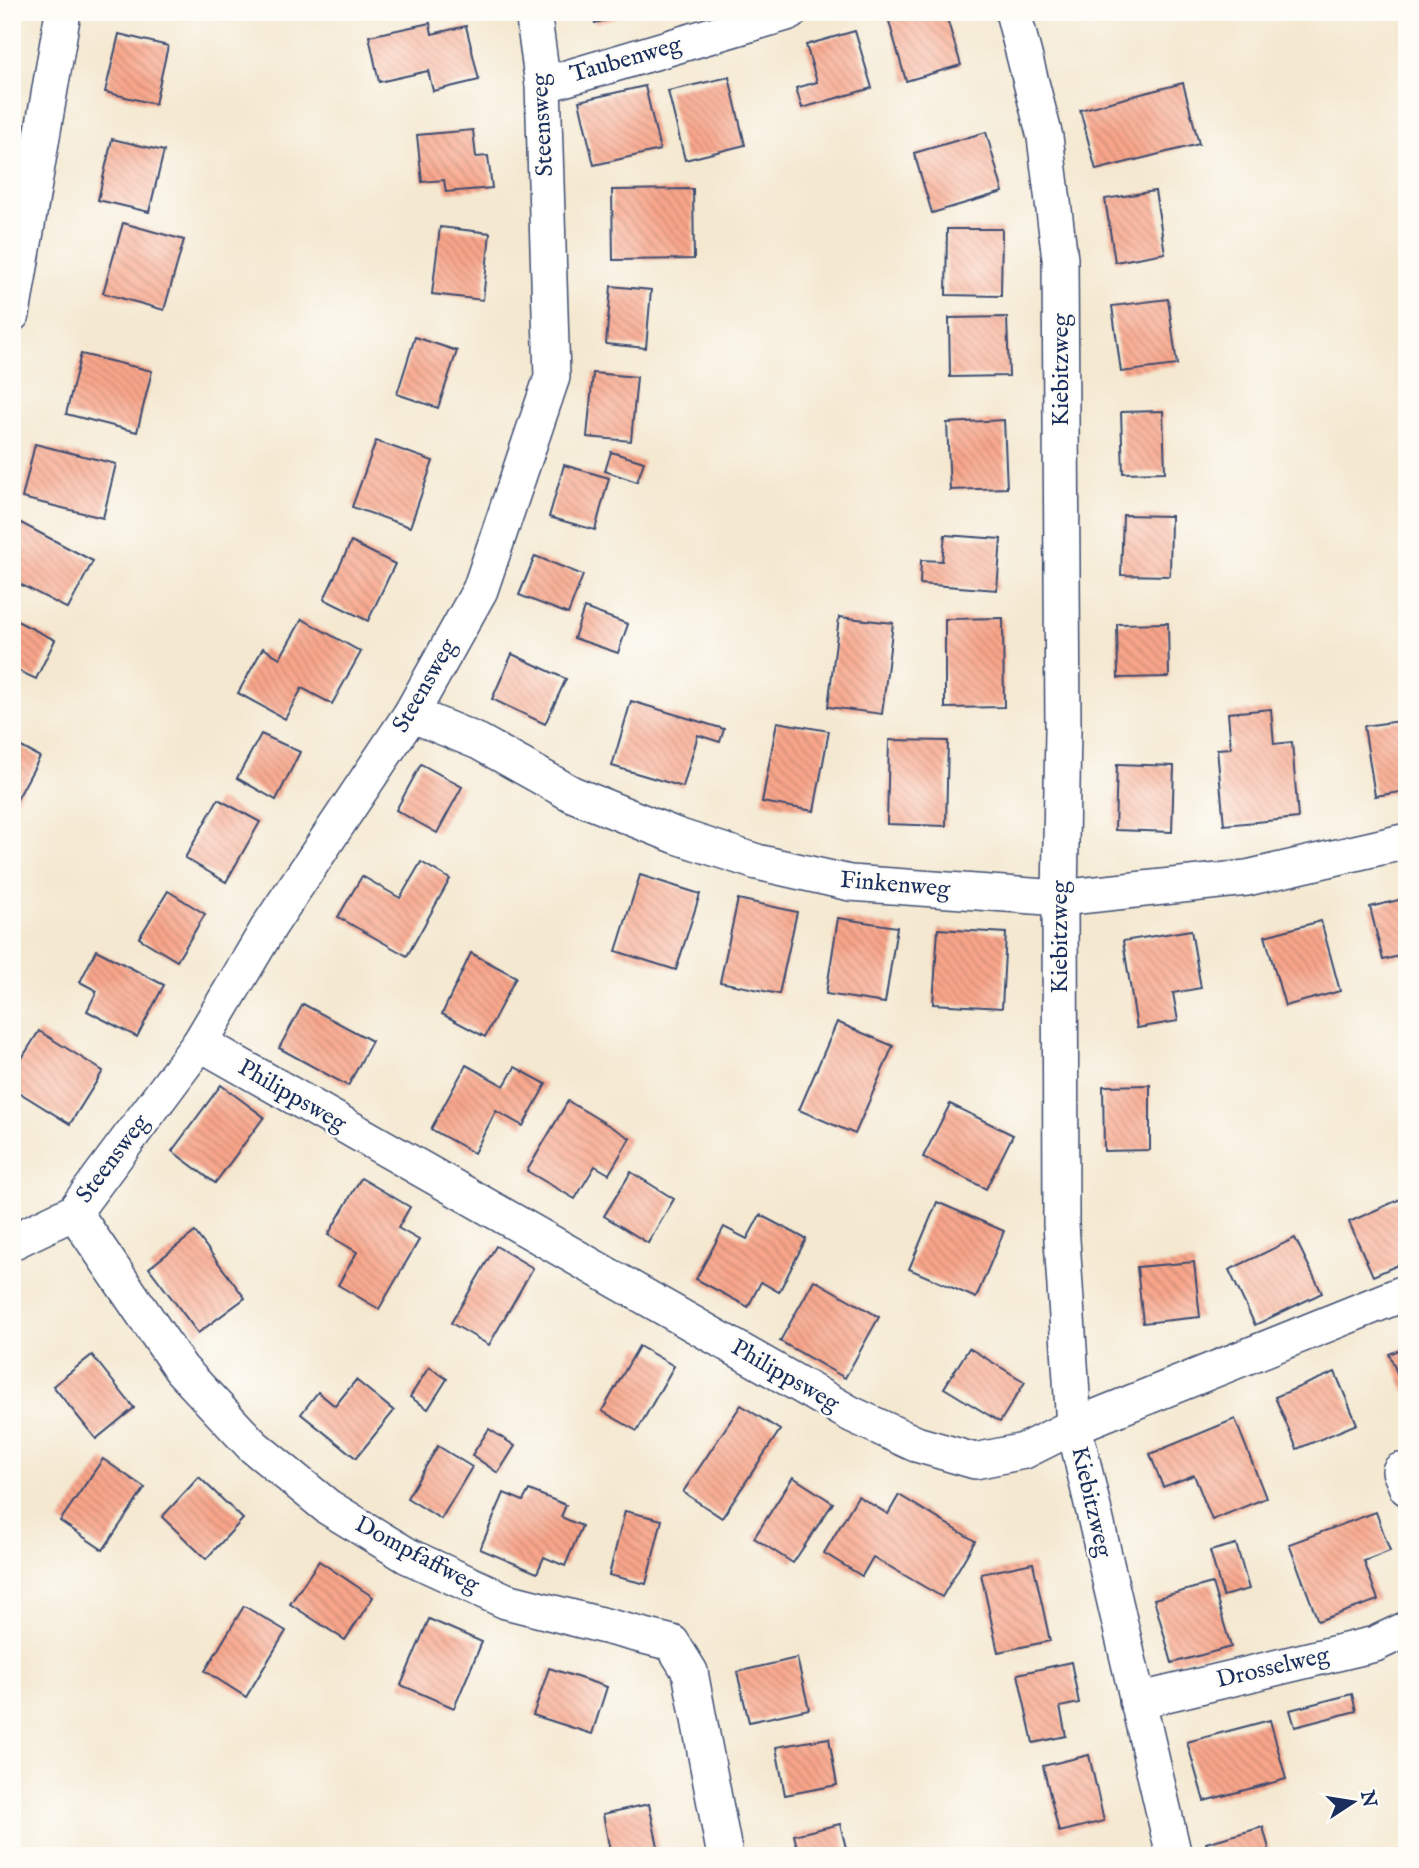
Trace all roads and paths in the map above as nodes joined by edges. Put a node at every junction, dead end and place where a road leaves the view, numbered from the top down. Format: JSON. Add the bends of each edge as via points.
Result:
{"nodes":[{"id":1,"x":63,"y":12,"type":"edge"},
{"id":2,"x":533,"y":12,"type":"edge"},
{"id":3,"x":790,"y":12,"type":"edge"},
{"id":4,"x":1013,"y":12,"type":"edge"},
{"id":5,"x":543,"y":85,"type":"junction"},
{"id":6,"x":12,"y":314,"type":"edge"},
{"id":7,"x":411,"y":714,"type":"junction"},
{"id":8,"x":1407,"y":841,"type":"edge"},
{"id":9,"x":1060,"y":898,"type":"junction"},
{"id":10,"x":200,"y":1043,"type":"junction"},
{"id":11,"x":74,"y":1212,"type":"junction"},
{"id":12,"x":12,"y":1242,"type":"edge"},
{"id":13,"x":1407,"y":1292,"type":"edge"},
{"id":14,"x":1074,"y":1426,"type":"junction"},
{"id":15,"x":1407,"y":1629,"type":"edge"},
{"id":16,"x":1137,"y":1701,"type":"junction"},
{"id":17,"x":725,"y":1856,"type":"edge"},
{"id":18,"x":1174,"y":1856,"type":"edge"}],
"edges":[{"from":1,"to":6,"type":"street"},
{"from":2,"to":5,"type":"street","name":"Steensweg"},
{"from":3,"to":5,"type":"street","name":"Taubenweg"},
{"from":4,"to":9,"type":"street","name":"Kiebitzweg","via":[[1045,137],[1060,259]]},
{"from":5,"to":7,"type":"street","name":"Steensweg","via":[[552,377],[480,590]]},
{"from":7,"to":9,"type":"street","name":"Finkenweg","via":[[480,742],[572,794],[757,863],[850,883]]},
{"from":7,"to":10,"type":"street","name":"Steensweg","via":[[270,925]]},
{"from":8,"to":9,"type":"street","name":"Finkenweg","via":[[1247,878]]},
{"from":9,"to":14,"type":"street","name":"Kiebitzweg","via":[[1061,1224]]},
{"from":10,"to":11,"type":"street","name":"Steensweg"},
{"from":10,"to":14,"type":"street","name":"Philippsweg","via":[[851,1414],[916,1444],[975,1461],[1024,1451]]},
{"from":11,"to":12,"type":"street","name":"Steensweg"},
{"from":11,"to":17,"type":"street","name":"Dompfaffweg","via":[[181,1369],[253,1446],[328,1507],[408,1556],[506,1601],[672,1643],[690,1672]]},
{"from":13,"to":14,"type":"street","name":"Philippsweg"},
{"from":14,"to":16,"type":"street","name":"Kiebitzweg"},
{"from":15,"to":16,"type":"street","name":"Drosselweg","via":[[1375,1644]]},
{"from":16,"to":18,"type":"street","name":"Kiebitzweg"}]}
